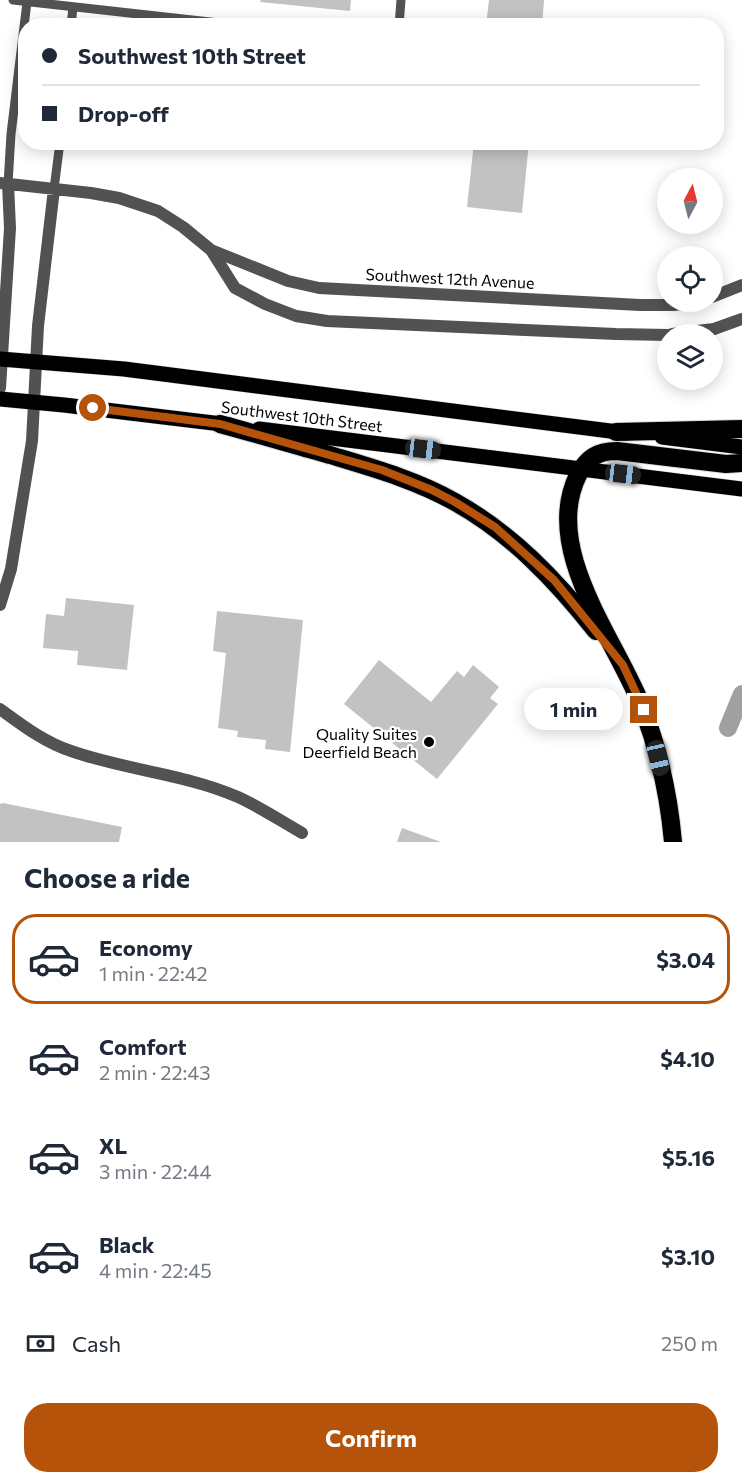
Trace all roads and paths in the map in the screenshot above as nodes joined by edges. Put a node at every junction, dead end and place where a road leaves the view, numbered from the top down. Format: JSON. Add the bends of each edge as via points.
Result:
{"nodes":[{"id":1,"x":13,"y":0,"type":"edge"},
{"id":2,"x":401,"y":0,"type":"edge"},
{"id":3,"x":27,"y":2,"type":"junction"},
{"id":4,"x":74,"y":7,"type":"junction"},
{"id":5,"x":25,"y":18,"type":"edge"},
{"id":6,"x":72,"y":18,"type":"edge"},
{"id":7,"x":174,"y":18,"type":"edge"},
{"id":8,"x":400,"y":18,"type":"edge"},
{"id":9,"x":18,"y":76,"type":"edge"},
{"id":10,"x":59,"y":150,"type":"edge"},
{"id":11,"x":4,"y":183,"type":"edge"},
{"id":12,"x":54,"y":189,"type":"junction"},
{"id":13,"x":211,"y":250,"type":"junction"},
{"id":14,"x":742,"y":285,"type":"edge"},
{"id":15,"x":723,"y":293,"type":"edge"},
{"id":16,"x":657,"y":304,"type":"edge"},
{"id":17,"x":742,"y":319,"type":"edge"},
{"id":18,"x":723,"y":326,"type":"edge"},
{"id":19,"x":657,"y":335,"type":"edge"},
{"id":20,"x":1,"y":359,"type":"edge"},
{"id":21,"x":36,"y":361,"type":"junction"},
{"id":22,"x":0,"y":388,"type":"edge"},
{"id":23,"x":0,"y":399,"type":"edge"},
{"id":24,"x":34,"y":402,"type":"junction"},
{"id":25,"x":220,"y":424,"type":"junction"},
{"id":26,"x":742,"y":429,"type":"edge"},
{"id":27,"x":616,"y":432,"type":"junction"},
{"id":28,"x":742,"y":447,"type":"edge"},
{"id":29,"x":742,"y":463,"type":"edge"},
{"id":30,"x":581,"y":469,"type":"junction"},
{"id":31,"x":742,"y":489,"type":"edge"},
{"id":32,"x":0,"y":605,"type":"edge"},
{"id":33,"x":623,"y":665,"type":"junction"},
{"id":34,"x":0,"y":709,"type":"edge"},
{"id":35,"x":302,"y":833,"type":"dead end"},
{"id":36,"x":673,"y":842,"type":"edge"}],
"edges":[{"from":1,"to":3,"type":"lane"},
{"from":2,"to":8,"type":"lane"},
{"from":3,"to":4,"type":"lane"},
{"from":3,"to":5,"type":"lane"},
{"from":4,"to":6,"type":"lane"},
{"from":4,"to":7,"type":"lane"},
{"from":9,"to":11,"type":"lane"},
{"from":10,"to":12,"type":"lane"},
{"from":11,"to":12,"type":"street","name":"Southwest 12th Avenue"},
{"from":11,"to":20,"type":"street","via":[[10,228]]},
{"from":12,"to":13,"type":"street","name":"Southwest 12th Avenue","via":[[120,198],[158,211]]},
{"from":12,"to":21,"type":"street"},
{"from":13,"to":16,"type":"street","name":"Southwest 12th Avenue","via":[[288,281],[319,288]]},
{"from":13,"to":19,"type":"street","name":"Southwest 12th Avenue","via":[[235,288],[296,316]]},
{"from":14,"to":15,"type":"street"},
{"from":17,"to":18,"type":"street"},
{"from":20,"to":21,"type":"main road","name":"Southwest 10th Street"},
{"from":20,"to":22,"type":"street"},
{"from":21,"to":24,"type":"street"},
{"from":21,"to":27,"type":"main road","name":"Southwest 10th Street"},
{"from":23,"to":24,"type":"main road","name":"Southwest 10th Street"},
{"from":24,"to":25,"type":"main road","name":"Southwest 10th Street"},
{"from":24,"to":32,"type":"street","via":[[32,441],[15,548]]},
{"from":25,"to":30,"type":"main road","name":"Southwest 10th Street"},
{"from":25,"to":33,"type":"highway","via":[[382,470],[455,502],[495,527],[535,562]]},
{"from":26,"to":27,"type":"highway"},
{"from":27,"to":28,"type":"main road","name":"Southwest 10th Street"},
{"from":29,"to":30,"type":"highway","via":[[609,451],[596,454]]},
{"from":30,"to":31,"type":"main road","name":"Southwest 10th Street"},
{"from":30,"to":33,"type":"highway","via":[[570,501],[573,554],[584,590]]},
{"from":33,"to":36,"type":"highway","via":[[652,733]]},
{"from":34,"to":35,"type":"street","via":[[69,751],[239,797]]}]}
